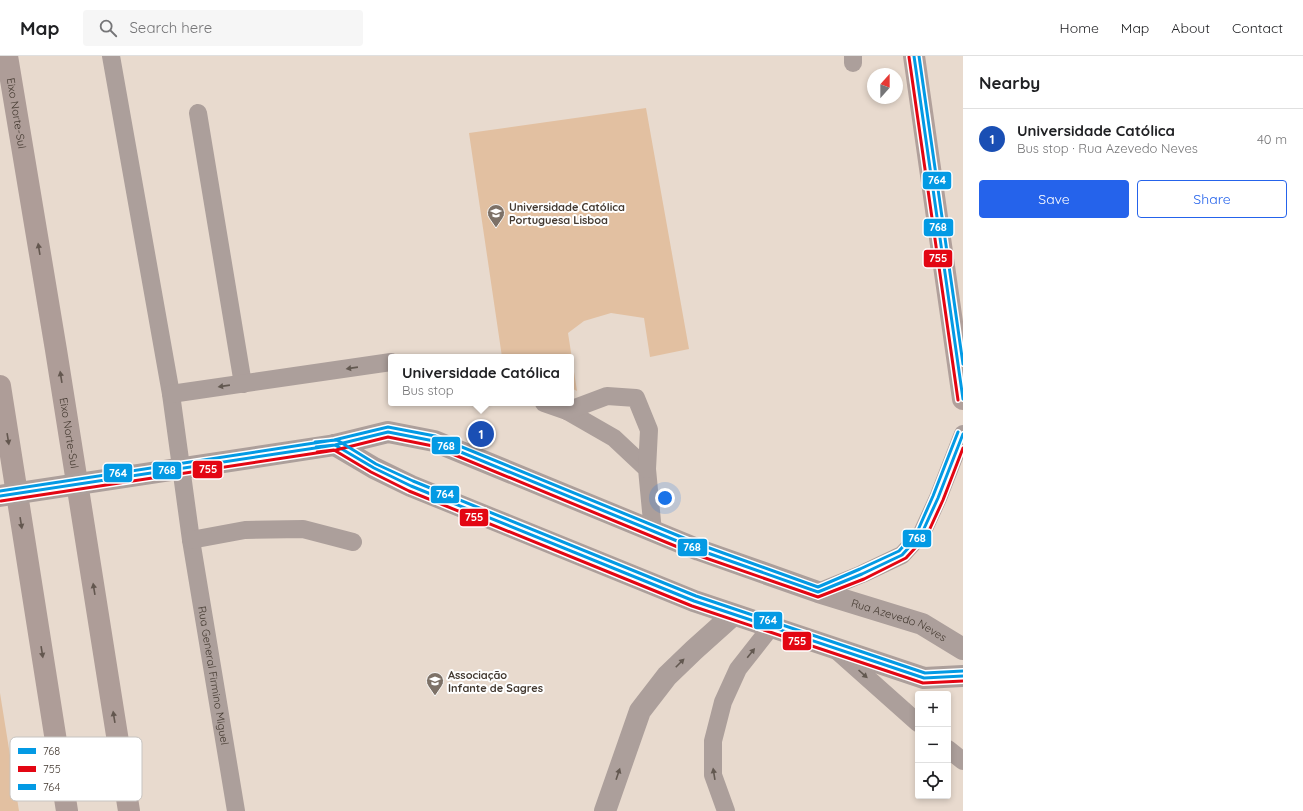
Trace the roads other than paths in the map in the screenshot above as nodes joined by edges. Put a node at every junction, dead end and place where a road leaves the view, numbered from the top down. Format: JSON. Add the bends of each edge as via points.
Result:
{"nodes":[{"id":1,"x":7,"y":56,"type":"edge"},
{"id":2,"x":111,"y":56,"type":"edge"},
{"id":3,"x":914,"y":56,"type":"edge"},
{"id":4,"x":198,"y":113,"type":"dead end"},
{"id":5,"x":388,"y":362,"type":"edge"},
{"id":6,"x":243,"y":384,"type":"junction"},
{"id":7,"x":0,"y":386,"type":"edge"},
{"id":8,"x":171,"y":394,"type":"junction"},
{"id":9,"x":963,"y":399,"type":"edge"},
{"id":10,"x":553,"y":406,"type":"edge"},
{"id":11,"x":567,"y":411,"type":"junction"},
{"id":12,"x":963,"y":434,"type":"edge"},
{"id":13,"x":335,"y":445,"type":"junction"},
{"id":14,"x":647,"y":469,"type":"junction"},
{"id":15,"x":0,"y":496,"type":"edge"},
{"id":16,"x":654,"y":532,"type":"junction"},
{"id":17,"x":191,"y":540,"type":"junction"},
{"id":18,"x":353,"y":542,"type":"dead end"},
{"id":19,"x":818,"y":592,"type":"junction"},
{"id":20,"x":733,"y":615,"type":"junction"},
{"id":21,"x":771,"y":627,"type":"junction"},
{"id":22,"x":834,"y":648,"type":"junction"},
{"id":23,"x":963,"y":649,"type":"edge"},
{"id":24,"x":963,"y":676,"type":"edge"},
{"id":25,"x":915,"y":720,"type":"edge"},
{"id":26,"x":55,"y":737,"type":"edge"},
{"id":27,"x":117,"y":737,"type":"edge"},
{"id":28,"x":951,"y":751,"type":"edge"},
{"id":29,"x":963,"y":761,"type":"edge"},
{"id":30,"x":65,"y":801,"type":"edge"},
{"id":31,"x":127,"y":801,"type":"edge"},
{"id":32,"x":67,"y":811,"type":"edge"},
{"id":33,"x":129,"y":811,"type":"edge"},
{"id":34,"x":236,"y":811,"type":"edge"},
{"id":35,"x":605,"y":811,"type":"edge"},
{"id":36,"x":726,"y":811,"type":"edge"}],
"edges":[{"from":27,"to":1,"type":"highway","name":"Eixo Norte-Sul","one_way":true},
{"from":2,"to":8,"type":"lane","name":"Rua General Firmino Miguel"},
{"from":3,"to":9,"type":"main road"},
{"from":4,"to":6,"type":"lane"},
{"from":5,"to":6,"type":"lane","one_way":true},
{"from":6,"to":8,"type":"lane","one_way":true},
{"from":7,"to":26,"type":"highway","one_way":true},
{"from":8,"to":17,"type":"lane","name":"Rua General Firmino Miguel"},
{"from":10,"to":11,"type":"lane"},
{"from":11,"to":14,"type":"lane","via":[[614,438]]},
{"from":11,"to":14,"type":"lane","via":[[607,396],[636,398],[649,430]]},
{"from":12,"to":19,"type":"lane","via":[[922,533],[902,555]]},
{"from":13,"to":15,"type":"street","name":"Rua Azevedo Neves","bridge":true},
{"from":13,"to":16,"type":"street","name":"Rua Azevedo Neves","via":[[388,432],[434,441]]},
{"from":13,"to":20,"type":"street","via":[[411,486]]},
{"from":14,"to":16,"type":"lane"},
{"from":16,"to":19,"type":"street","name":"Rua Azevedo Neves"},
{"from":17,"to":18,"type":"lane","via":[[245,530],[303,529]]},
{"from":17,"to":34,"type":"lane","name":"Rua General Firmino Miguel"},
{"from":19,"to":23,"type":"street","name":"Rua Azevedo Neves","via":[[922,624]]},
{"from":20,"to":21,"type":"street"},
{"from":35,"to":20,"type":"street","one_way":true,"via":[[640,711],[666,676]]},
{"from":21,"to":22,"type":"street"},
{"from":36,"to":21,"type":"lane","one_way":true,"via":[[713,775],[713,741],[723,702],[738,669]]},
{"from":22,"to":24,"type":"street","via":[[924,678]]},
{"from":22,"to":25,"type":"lane","one_way":true},
{"from":28,"to":29,"type":"lane"},
{"from":30,"to":32,"type":"highway","one_way":true},
{"from":33,"to":31,"type":"highway","name":"Eixo Norte-Sul","one_way":true}]}
